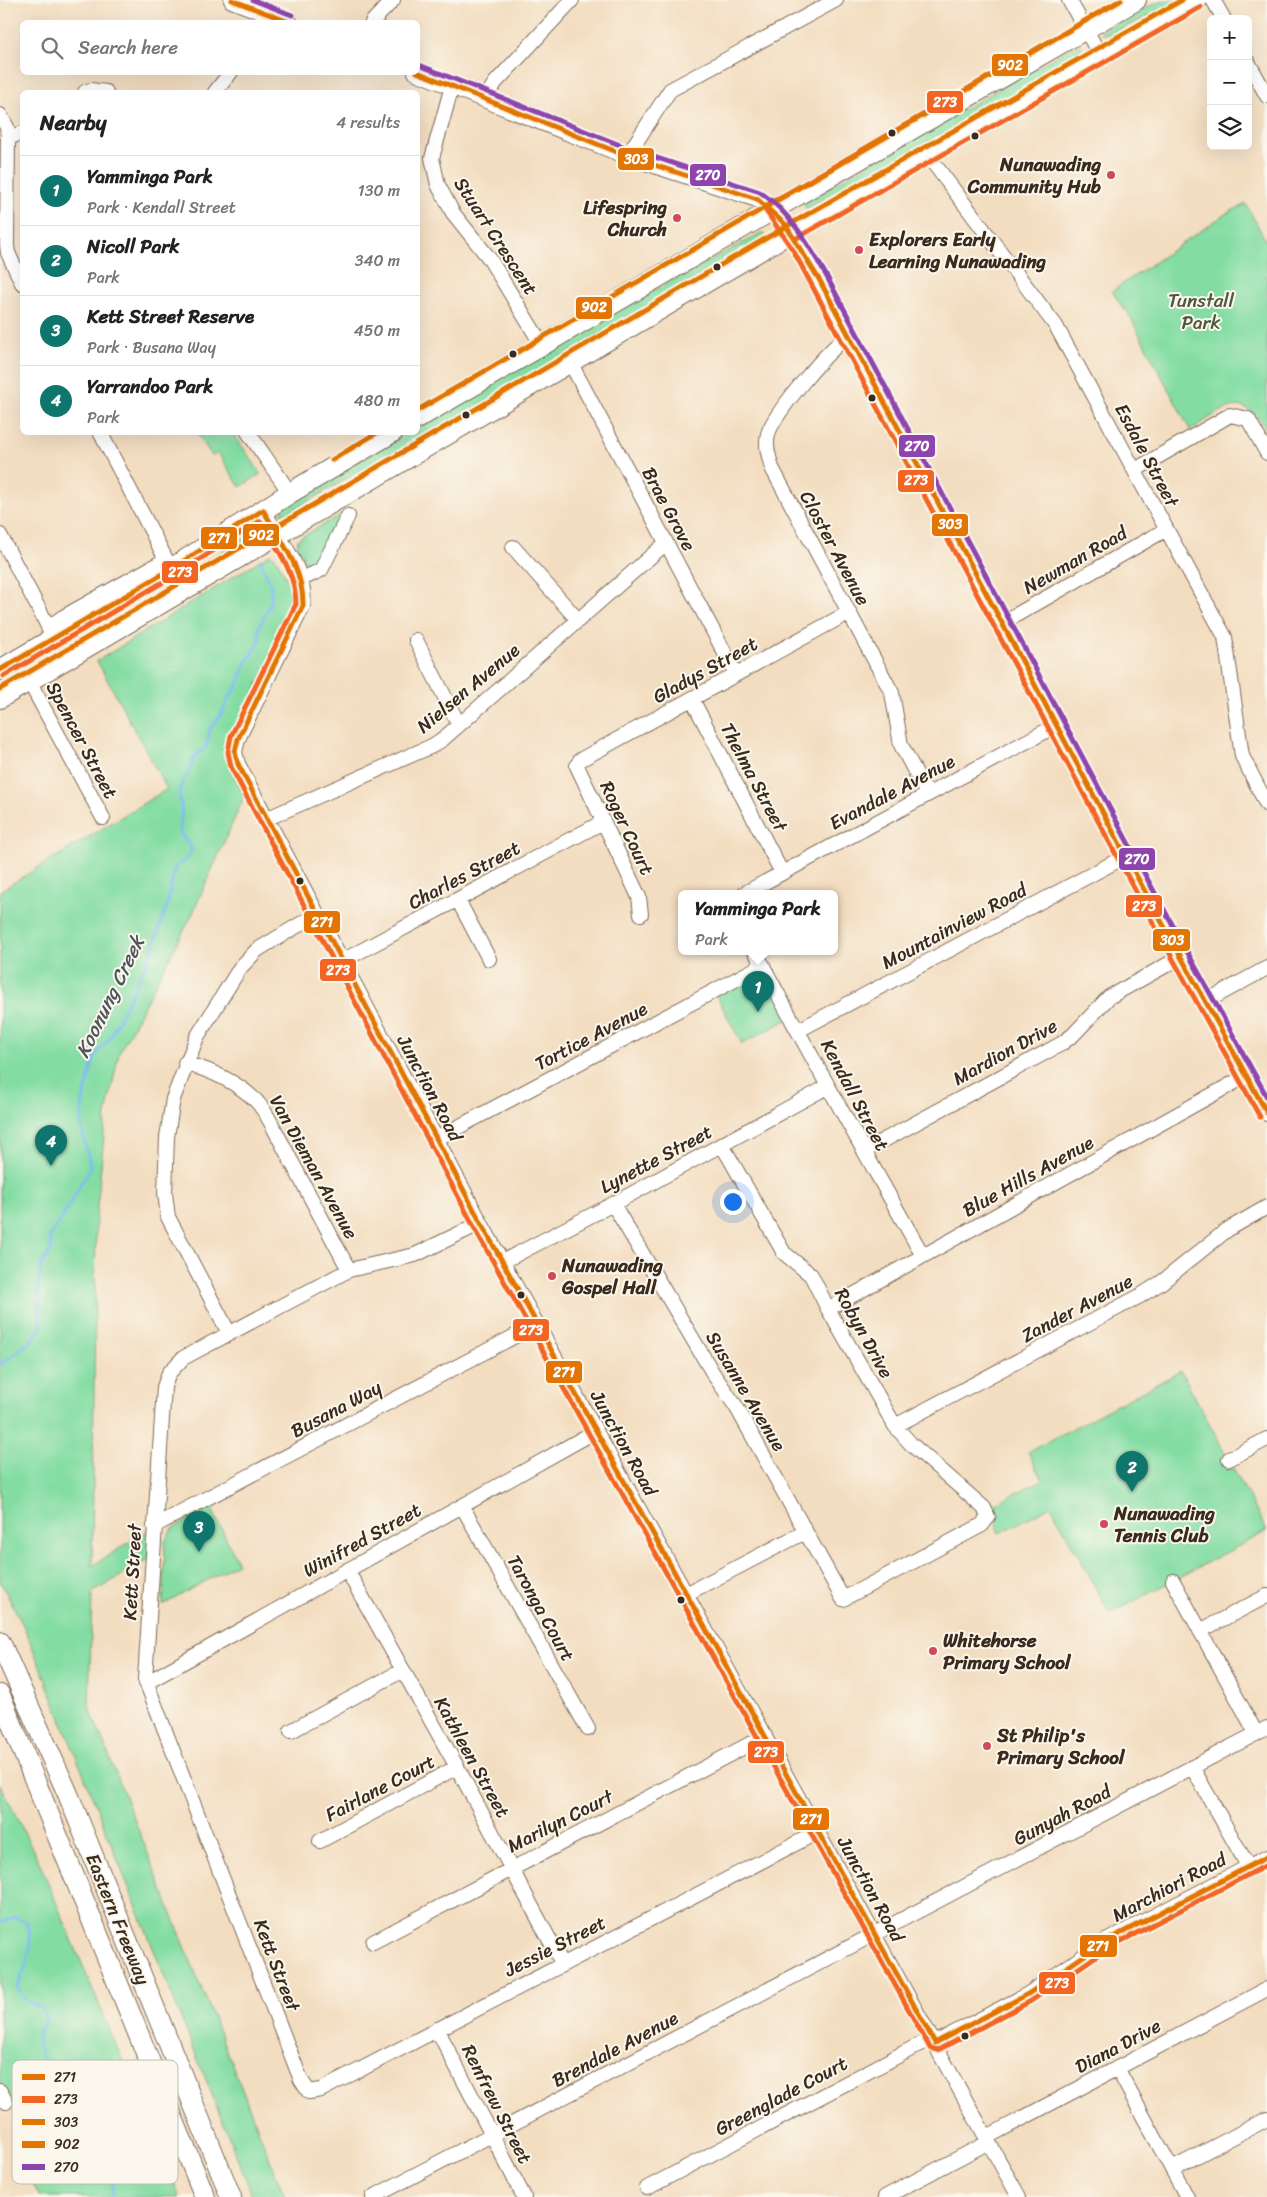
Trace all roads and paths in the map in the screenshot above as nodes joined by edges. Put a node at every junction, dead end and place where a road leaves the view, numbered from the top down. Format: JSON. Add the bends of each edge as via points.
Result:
{"nodes":[{"id":1,"x":232,"y":0,"type":"edge"},
{"id":2,"x":393,"y":0,"type":"edge"},
{"id":3,"x":572,"y":0,"type":"edge"},
{"id":4,"x":836,"y":0,"type":"edge"},
{"id":5,"x":1069,"y":0,"type":"edge"},
{"id":6,"x":1136,"y":0,"type":"edge"},
{"id":7,"x":1198,"y":0,"type":"edge"},
{"id":8,"x":1212,"y":0,"type":"edge"},
{"id":9,"x":1221,"y":15,"type":"edge"},
{"id":10,"x":268,"y":19,"type":"edge"},
{"id":11,"x":374,"y":20,"type":"edge"},
{"id":12,"x":1085,"y":29,"type":"junction"},
{"id":13,"x":1100,"y":55,"type":"junction"},
{"id":14,"x":1252,"y":69,"type":"edge"},
{"id":15,"x":420,"y":74,"type":"edge"},
{"id":16,"x":229,"y":75,"type":"edge"},
{"id":17,"x":452,"y":86,"type":"junction"},
{"id":18,"x":217,"y":90,"type":"edge"},
{"id":19,"x":1267,"y":96,"type":"edge"},
{"id":20,"x":484,"y":100,"type":"junction"},
{"id":21,"x":0,"y":115,"type":"edge"},
{"id":22,"x":20,"y":134,"type":"edge"},
{"id":23,"x":8,"y":138,"type":"junction"},
{"id":24,"x":926,"y":153,"type":"junction"},
{"id":25,"x":628,"y":156,"type":"junction"},
{"id":26,"x":4,"y":191,"type":"edge"},
{"id":27,"x":773,"y":210,"type":"junction"},
{"id":28,"x":791,"y":232,"type":"junction"},
{"id":29,"x":20,"y":279,"type":"edge"},
{"id":30,"x":849,"y":336,"type":"junction"},
{"id":31,"x":542,"y":345,"type":"junction"},
{"id":32,"x":570,"y":362,"type":"junction"},
{"id":33,"x":420,"y":417,"type":"edge"},
{"id":34,"x":102,"y":435,"type":"edge"},
{"id":35,"x":250,"y":435,"type":"edge"},
{"id":36,"x":387,"y":435,"type":"edge"},
{"id":37,"x":1267,"y":453,"type":"edge"},
{"id":38,"x":1135,"y":470,"type":"junction"},
{"id":39,"x":290,"y":493,"type":"junction"},
{"id":40,"x":263,"y":510,"type":"junction"},
{"id":41,"x":348,"y":516,"type":"dead end"},
{"id":42,"x":1165,"y":530,"type":"junction"},
{"id":43,"x":277,"y":534,"type":"junction"},
{"id":44,"x":0,"y":535,"type":"edge"},
{"id":45,"x":666,"y":543,"type":"junction"},
{"id":46,"x":513,"y":547,"type":"dead end"},
{"id":47,"x":168,"y":565,"type":"junction"},
{"id":48,"x":302,"y":579,"type":"junction"},
{"id":49,"x":848,"y":614,"type":"junction"},
{"id":50,"x":577,"y":620,"type":"junction"},
{"id":51,"x":1002,"y":623,"type":"junction"},
{"id":52,"x":51,"y":633,"type":"junction"},
{"id":53,"x":416,"y":640,"type":"dead end"},
{"id":54,"x":0,"y":670,"type":"edge"},
{"id":55,"x":736,"y":674,"type":"junction"},
{"id":56,"x":29,"y":681,"type":"junction"},
{"id":57,"x":0,"y":698,"type":"edge"},
{"id":58,"x":692,"y":699,"type":"junction"},
{"id":59,"x":459,"y":725,"type":"junction"},
{"id":60,"x":1057,"y":725,"type":"junction"},
{"id":61,"x":580,"y":760,"type":"joint"},
{"id":62,"x":928,"y":794,"type":"junction"},
{"id":63,"x":1267,"y":805,"type":"edge"},
{"id":64,"x":103,"y":818,"type":"dead end"},
{"id":65,"x":266,"y":819,"type":"junction"},
{"id":66,"x":603,"y":822,"type":"junction"},
{"id":67,"x":1126,"y":856,"type":"junction"},
{"id":68,"x":782,"y":872,"type":"junction"},
{"id":69,"x":751,"y":890,"type":"edge"},
{"id":70,"x":458,"y":900,"type":"junction"},
{"id":71,"x":317,"y":914,"type":"junction"},
{"id":72,"x":641,"y":914,"type":"dead end"},
{"id":73,"x":757,"y":955,"type":"edge"},
{"id":74,"x":1181,"y":957,"type":"junction"},
{"id":75,"x":489,"y":959,"type":"dead end"},
{"id":76,"x":342,"y":961,"type":"junction"},
{"id":77,"x":763,"y":965,"type":"junction"},
{"id":78,"x":1267,"y":968,"type":"edge"},
{"id":79,"x":1205,"y":1002,"type":"junction"},
{"id":80,"x":799,"y":1030,"type":"junction"},
{"id":81,"x":186,"y":1064,"type":"junction"},
{"id":82,"x":1246,"y":1076,"type":"junction"},
{"id":83,"x":827,"y":1087,"type":"junction"},
{"id":84,"x":1267,"y":1113,"type":"edge"},
{"id":85,"x":436,"y":1139,"type":"junction"},
{"id":86,"x":722,"y":1145,"type":"junction"},
{"id":87,"x":864,"y":1151,"type":"junction"},
{"id":88,"x":614,"y":1204,"type":"junction"},
{"id":89,"x":1267,"y":1208,"type":"edge"},
{"id":90,"x":480,"y":1223,"type":"junction"},
{"id":91,"x":923,"y":1256,"type":"junction"},
{"id":92,"x":502,"y":1262,"type":"junction"},
{"id":93,"x":349,"y":1270,"type":"junction"},
{"id":94,"x":828,"y":1309,"type":"junction"},
{"id":95,"x":536,"y":1324,"type":"junction"},
{"id":96,"x":229,"y":1333,"type":"junction"},
{"id":97,"x":895,"y":1426,"type":"junction"},
{"id":98,"x":596,"y":1431,"type":"junction"},
{"id":99,"x":1267,"y":1439,"type":"edge"},
{"id":100,"x":1228,"y":1459,"type":"dead end"},
{"id":101,"x":462,"y":1506,"type":"junction"},
{"id":102,"x":154,"y":1526,"type":"junction"},
{"id":103,"x":805,"y":1532,"type":"junction"},
{"id":104,"x":347,"y":1570,"type":"junction"},
{"id":105,"x":1173,"y":1581,"type":"dead end"},
{"id":106,"x":686,"y":1594,"type":"junction"},
{"id":107,"x":1267,"y":1596,"type":"edge"},
{"id":108,"x":843,"y":1600,"type":"joint"},
{"id":109,"x":0,"y":1630,"type":"edge"},
{"id":110,"x":1200,"y":1631,"type":"junction"},
{"id":111,"x":0,"y":1642,"type":"edge"},
{"id":112,"x":403,"y":1670,"type":"junction"},
{"id":113,"x":146,"y":1683,"type":"junction"},
{"id":114,"x":0,"y":1696,"type":"edge"},
{"id":115,"x":0,"y":1719,"type":"edge"},
{"id":116,"x":588,"y":1729,"type":"dead end"},
{"id":117,"x":1262,"y":1730,"type":"edge"},
{"id":118,"x":291,"y":1731,"type":"dead end"},
{"id":119,"x":765,"y":1736,"type":"junction"},
{"id":120,"x":457,"y":1767,"type":"junction"},
{"id":121,"x":1192,"y":1768,"type":"junction"},
{"id":122,"x":68,"y":1794,"type":"junction"},
{"id":123,"x":49,"y":1811,"type":"junction"},
{"id":124,"x":818,"y":1832,"type":"junction"},
{"id":125,"x":320,"y":1841,"type":"dead end"},
{"id":126,"x":1267,"y":1857,"type":"edge"},
{"id":127,"x":1248,"y":1866,"type":"junction"},
{"id":128,"x":511,"y":1868,"type":"junction"},
{"id":129,"x":875,"y":1934,"type":"junction"},
{"id":130,"x":373,"y":1942,"type":"dead end"},
{"id":131,"x":562,"y":1963,"type":"junction"},
{"id":132,"x":1267,"y":1989,"type":"edge"},
{"id":133,"x":437,"y":2029,"type":"junction"},
{"id":134,"x":934,"y":2041,"type":"junction"},
{"id":135,"x":150,"y":2060,"type":"edge"},
{"id":136,"x":176,"y":2060,"type":"edge"},
{"id":137,"x":178,"y":2066,"type":"edge"},
{"id":138,"x":1117,"y":2068,"type":"junction"},
{"id":139,"x":309,"y":2092,"type":"joint"},
{"id":140,"x":1267,"y":2119,"type":"edge"},
{"id":141,"x":178,"y":2130,"type":"edge"},
{"id":142,"x":492,"y":2135,"type":"junction"},
{"id":143,"x":988,"y":2139,"type":"junction"},
{"id":144,"x":1172,"y":2169,"type":"junction"},
{"id":145,"x":647,"y":2188,"type":"dead end"},
{"id":146,"x":205,"y":2197,"type":"edge"},
{"id":147,"x":231,"y":2197,"type":"edge"},
{"id":148,"x":373,"y":2197,"type":"edge"},
{"id":149,"x":524,"y":2197,"type":"edge"},
{"id":150,"x":885,"y":2197,"type":"edge"},
{"id":151,"x":1019,"y":2197,"type":"edge"},
{"id":152,"x":1187,"y":2197,"type":"edge"}],
"edges":[{"from":1,"to":10,"type":"main road"},
{"from":2,"to":11,"type":"street"},
{"from":3,"to":20,"type":"street","via":[[494,83]]},
{"from":4,"to":25,"type":"street","via":[[670,90]]},
{"from":5,"to":12,"type":"street"},
{"from":6,"to":12,"type":"highway"},
{"from":7,"to":13,"type":"highway"},
{"from":8,"to":9,"type":"street"},
{"from":12,"to":13,"type":"street"},
{"from":12,"to":27,"type":"highway"},
{"from":13,"to":24,"type":"highway"},
{"from":14,"to":19,"type":"street"},
{"from":15,"to":17,"type":"main road"},
{"from":16,"to":18,"type":"street"},
{"from":17,"to":20,"type":"main road"},
{"from":17,"to":31,"type":"street","name":"Stuart Crescent","via":[[432,158],[438,185],[453,213],[490,258]]},
{"from":20,"to":25,"type":"main road"},
{"from":21,"to":23,"type":"street"},
{"from":22,"to":23,"type":"street"},
{"from":23,"to":26,"type":"street"},
{"from":24,"to":28,"type":"highway"},
{"from":24,"to":38,"type":"street","name":"Esdale Street","via":[[1056,326]]},
{"from":25,"to":27,"type":"main road","via":[[734,190]]},
{"from":26,"to":29,"type":"street","via":[[8,253]]},
{"from":27,"to":28,"type":"main road"},
{"from":27,"to":31,"type":"highway"},
{"from":28,"to":30,"type":"main road"},
{"from":28,"to":32,"type":"highway"},
{"from":30,"to":49,"type":"street","name":"Closter Avenue","via":[[836,345],[778,415],[768,434],[767,450],[772,468]]},
{"from":30,"to":51,"type":"main road"},
{"from":31,"to":33,"type":"highway"},
{"from":32,"to":43,"type":"highway"},
{"from":32,"to":45,"type":"street","name":"Brae Grove"},
{"from":34,"to":47,"type":"street"},
{"from":35,"to":39,"type":"street"},
{"from":36,"to":39,"type":"highway"},
{"from":37,"to":38,"type":"street","via":[[1248,419],[1230,416]]},
{"from":38,"to":42,"type":"street","name":"Esdale Street"},
{"from":39,"to":40,"type":"highway"},
{"from":40,"to":43,"type":"street","name":"Junction Road"},
{"from":40,"to":47,"type":"highway"},
{"from":41,"to":48,"type":"street","via":[[321,570]]},
{"from":42,"to":51,"type":"street","name":"Newman Road"},
{"from":42,"to":63,"type":"street","name":"Esdale Street","via":[[1225,637],[1242,756]]},
{"from":43,"to":48,"type":"street","name":"Junction Road"},
{"from":43,"to":56,"type":"highway"},
{"from":44,"to":52,"type":"street"},
{"from":45,"to":50,"type":"street","name":"Nielsen Avenue"},
{"from":45,"to":55,"type":"street","name":"Brae Grove"},
{"from":46,"to":50,"type":"street"},
{"from":47,"to":52,"type":"highway"},
{"from":48,"to":65,"type":"street","name":"Junction Road","via":[[303,606],[238,739],[236,752],[238,764]]},
{"from":49,"to":55,"type":"street","name":"Gladys Street"},
{"from":49,"to":62,"type":"street","name":"Closter Avenue","via":[[892,693],[901,745]]},
{"from":50,"to":59,"type":"street","name":"Nielsen Avenue"},
{"from":51,"to":60,"type":"main road"},
{"from":52,"to":54,"type":"highway"},
{"from":53,"to":59,"type":"street"},
{"from":55,"to":58,"type":"street","name":"Gladys Street"},
{"from":56,"to":57,"type":"highway"},
{"from":56,"to":64,"type":"street","name":"Spencer Street"},
{"from":58,"to":61,"type":"street","name":"Gladys Street"},
{"from":58,"to":68,"type":"street","name":"Thelma Street"},
{"from":59,"to":65,"type":"street","name":"Nielsen Avenue","via":[[432,746]]},
{"from":60,"to":62,"type":"street","name":"Evandale Avenue"},
{"from":60,"to":67,"type":"main road"},
{"from":61,"to":66,"type":"street","name":"Roger Court","via":[[577,766]]},
{"from":62,"to":68,"type":"street","name":"Evandale Avenue"},
{"from":65,"to":71,"type":"street","name":"Junction Road"},
{"from":66,"to":70,"type":"street","name":"Charles Street"},
{"from":66,"to":72,"type":"street","name":"Roger Court","via":[[639,897]]},
{"from":67,"to":74,"type":"main road"},
{"from":67,"to":80,"type":"street","name":"Mountainview Road"},
{"from":68,"to":69,"type":"street","name":"Evandale Avenue"},
{"from":70,"to":75,"type":"street"},
{"from":70,"to":76,"type":"street","name":"Charles Street"},
{"from":71,"to":76,"type":"street","name":"Junction Road"},
{"from":71,"to":81,"type":"street","via":[[257,950],[240,968],[197,1037]]},
{"from":73,"to":77,"type":"street","name":"Kendall Street"},
{"from":74,"to":79,"type":"main road"},
{"from":74,"to":87,"type":"street","name":"Mardion Drive","via":[[1109,997],[1061,1044]]},
{"from":76,"to":85,"type":"street","name":"Junction Road"},
{"from":77,"to":80,"type":"street","name":"Kendall Street"},
{"from":77,"to":85,"type":"street","name":"Tortice Avenue"},
{"from":78,"to":79,"type":"street"},
{"from":79,"to":82,"type":"main road"},
{"from":80,"to":83,"type":"street","name":"Kendall Street"},
{"from":81,"to":93,"type":"street","name":"Van Dieman Avenue","via":[[236,1084],[255,1099],[270,1121]]},
{"from":81,"to":96,"type":"street","via":[[172,1099],[167,1137],[165,1193],[168,1216]]},
{"from":82,"to":84,"type":"main road"},
{"from":82,"to":91,"type":"street","name":"Blue Hills Avenue"},
{"from":83,"to":86,"type":"street","name":"Lynette Street"},
{"from":83,"to":87,"type":"street","name":"Kendall Street"},
{"from":85,"to":90,"type":"street","name":"Junction Road"},
{"from":86,"to":88,"type":"street","name":"Lynette Street"},
{"from":86,"to":94,"type":"street","name":"Robyn Drive","via":[[784,1254],[811,1275]]},
{"from":87,"to":91,"type":"street","name":"Kendall Street"},
{"from":88,"to":92,"type":"street","name":"Lynette Street"},
{"from":88,"to":103,"type":"street","name":"Susanne Avenue","via":[[736,1408]]},
{"from":89,"to":97,"type":"street","name":"Zander Avenue","via":[[1227,1230],[1140,1296]]},
{"from":90,"to":92,"type":"street","name":"Junction Road"},
{"from":90,"to":93,"type":"street","name":"Kett Street","via":[[415,1255]]},
{"from":91,"to":94,"type":"street","name":"Blue Hills Avenue"},
{"from":92,"to":95,"type":"street","name":"Junction Road"},
{"from":93,"to":96,"type":"street","name":"Kett Street"},
{"from":94,"to":97,"type":"street","name":"Robyn Drive"},
{"from":95,"to":98,"type":"street","name":"Junction Road"},
{"from":95,"to":102,"type":"street","name":"Busana Way"},
{"from":96,"to":102,"type":"street","name":"Kett Street","via":[[183,1358],[169,1373],[164,1387]]},
{"from":97,"to":108,"type":"street","name":"Robyn Drive","via":[[984,1508],[988,1517],[982,1525]]},
{"from":98,"to":101,"type":"street","name":"Winifred Street"},
{"from":98,"to":106,"type":"street","name":"Junction Road"},
{"from":99,"to":100,"type":"street"},
{"from":101,"to":104,"type":"street","name":"Winifred Street"},
{"from":101,"to":116,"type":"street","name":"Taronga Court"},
{"from":102,"to":113,"type":"street","name":"Kett Street"},
{"from":103,"to":106,"type":"street"},
{"from":103,"to":108,"type":"street","name":"Susanne Avenue"},
{"from":104,"to":112,"type":"street","name":"Kathleen Street"},
{"from":104,"to":113,"type":"street","name":"Winifred Street"},
{"from":105,"to":110,"type":"street"},
{"from":106,"to":119,"type":"street","name":"Junction Road"},
{"from":107,"to":110,"type":"street"},
{"from":109,"to":122,"type":"highway"},
{"from":110,"to":117,"type":"street"},
{"from":111,"to":122,"type":"highway","name":"Eastern Freeway"},
{"from":112,"to":118,"type":"street"},
{"from":112,"to":120,"type":"street","name":"Kathleen Street"},
{"from":113,"to":139,"type":"street","name":"Kett Street","via":[[301,2080]]},
{"from":114,"to":123,"type":"highway","name":"Eastern Freeway"},
{"from":115,"to":123,"type":"highway"},
{"from":117,"to":121,"type":"street","name":"Gunyah Road"},
{"from":119,"to":124,"type":"street","name":"Junction Road"},
{"from":119,"to":128,"type":"street","name":"Marilyn Court"},
{"from":120,"to":125,"type":"street","name":"Fairlane Court"},
{"from":120,"to":128,"type":"street","name":"Kathleen Street"},
{"from":121,"to":127,"type":"street"},
{"from":121,"to":129,"type":"street","name":"Gunyah Road"},
{"from":122,"to":136,"type":"highway","name":"Eastern Freeway"},
{"from":123,"to":135,"type":"highway","name":"Eastern Freeway"},
{"from":124,"to":129,"type":"street","name":"Junction Road"},
{"from":124,"to":131,"type":"street","name":"Jessie Street"},
{"from":126,"to":127,"type":"street","name":"Marchiori Road"},
{"from":127,"to":134,"type":"street","name":"Marchiori Road","via":[[1104,1942],[1028,1994]]},
{"from":128,"to":130,"type":"street","name":"Marilyn Court"},
{"from":128,"to":131,"type":"street","name":"Kathleen Street"},
{"from":129,"to":134,"type":"street","name":"Junction Road"},
{"from":129,"to":142,"type":"street","name":"Brendale Avenue"},
{"from":131,"to":133,"type":"street","name":"Jessie Street"},
{"from":132,"to":138,"type":"street","name":"Diana Drive"},
{"from":133,"to":139,"type":"street","name":"Jessie Street","via":[[321,2090]]},
{"from":133,"to":142,"type":"street","name":"Renfrew Street"},
{"from":134,"to":143,"type":"street","name":"Junction Road"},
{"from":134,"to":145,"type":"street","name":"Greenglade Court"},
{"from":137,"to":147,"type":"highway","name":"Eastern Freeway"},
{"from":138,"to":143,"type":"street","name":"Diana Drive"},
{"from":138,"to":144,"type":"street"},
{"from":140,"to":144,"type":"street"},
{"from":141,"to":146,"type":"highway","name":"Eastern Freeway"},
{"from":142,"to":148,"type":"street","name":"Brendale Avenue"},
{"from":142,"to":149,"type":"street","name":"Renfrew Street"},
{"from":143,"to":150,"type":"street","name":"Diana Drive"},
{"from":143,"to":151,"type":"street","name":"Junction Road"},
{"from":144,"to":152,"type":"street"}]}
